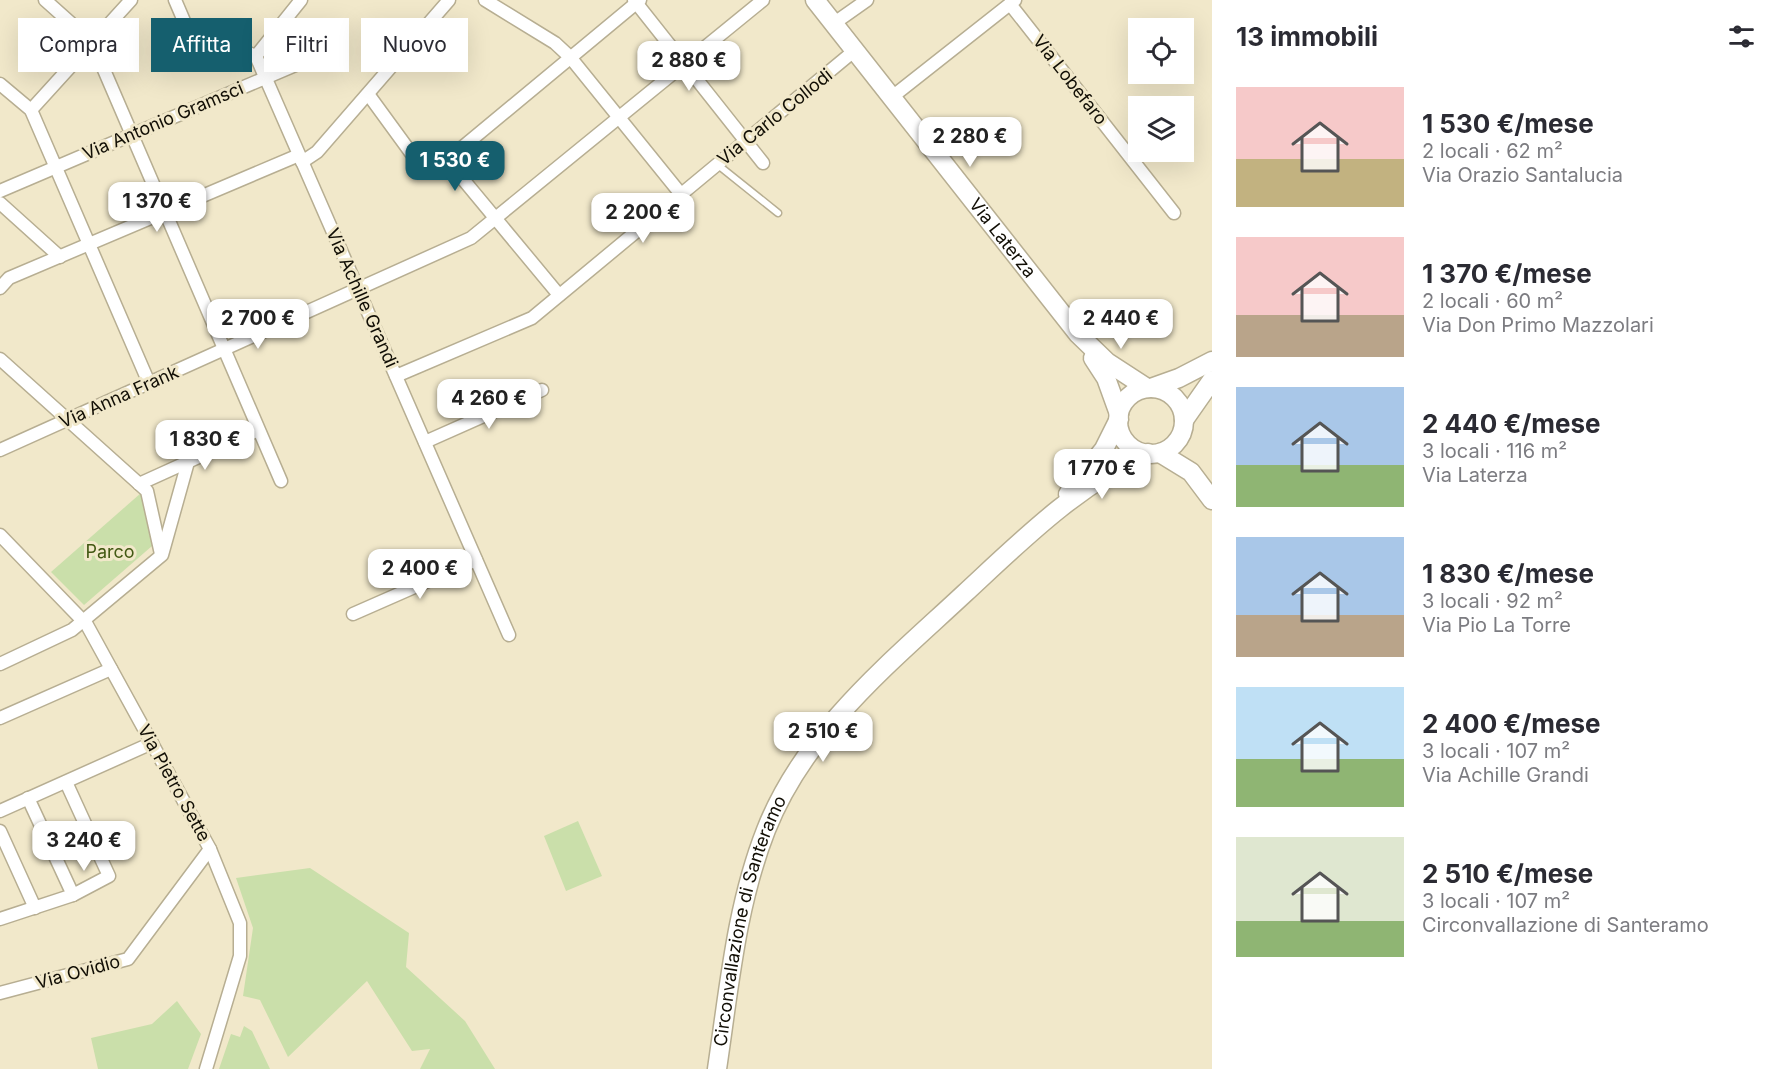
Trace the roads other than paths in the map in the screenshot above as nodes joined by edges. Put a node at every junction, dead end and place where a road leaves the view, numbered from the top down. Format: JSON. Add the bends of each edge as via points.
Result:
{"nodes":[{"id":1,"x":45,"y":0,"type":"edge"},
{"id":2,"x":131,"y":0,"type":"edge"},
{"id":3,"x":175,"y":0,"type":"edge"},
{"id":4,"x":448,"y":0,"type":"edge"},
{"id":5,"x":485,"y":0,"type":"edge"},
{"id":6,"x":763,"y":0,"type":"edge"},
{"id":7,"x":814,"y":0,"type":"edge"},
{"id":8,"x":867,"y":0,"type":"edge"},
{"id":9,"x":297,"y":1,"type":"edge"},
{"id":10,"x":637,"y":1,"type":"edge"},
{"id":11,"x":1012,"y":2,"type":"edge"},
{"id":12,"x":65,"y":18,"type":"edge"},
{"id":13,"x":114,"y":18,"type":"edge"},
{"id":14,"x":833,"y":24,"type":"junction"},
{"id":15,"x":855,"y":51,"type":"junction"},
{"id":16,"x":256,"y":56,"type":"junction"},
{"id":17,"x":570,"y":57,"type":"junction"},
{"id":18,"x":686,"y":64,"type":"junction"},
{"id":19,"x":65,"y":72,"type":"edge"},
{"id":20,"x":105,"y":72,"type":"edge"},
{"id":21,"x":280,"y":72,"type":"edge"},
{"id":22,"x":266,"y":78,"type":"junction"},
{"id":23,"x":0,"y":84,"type":"edge"},
{"id":24,"x":368,"y":94,"type":"junction"},
{"id":25,"x":892,"y":97,"type":"junction"},
{"id":26,"x":31,"y":110,"type":"junction"},
{"id":27,"x":619,"y":116,"type":"junction"},
{"id":28,"x":132,"y":135,"type":"junction"},
{"id":29,"x":745,"y":141,"type":"junction"},
{"id":30,"x":301,"y":159,"type":"junction"},
{"id":31,"x":447,"y":160,"type":"junction"},
{"id":32,"x":763,"y":163,"type":"dead end"},
{"id":33,"x":717,"y":164,"type":"junction"},
{"id":34,"x":55,"y":167,"type":"junction"},
{"id":35,"x":0,"y":191,"type":"edge"},
{"id":36,"x":680,"y":193,"type":"junction"},
{"id":37,"x":0,"y":203,"type":"edge"},
{"id":38,"x":165,"y":213,"type":"junction"},
{"id":39,"x":778,"y":213,"type":"dead end"},
{"id":40,"x":1174,"y":213,"type":"dead end"},
{"id":41,"x":496,"y":217,"type":"junction"},
{"id":42,"x":89,"y":244,"type":"junction"},
{"id":43,"x":60,"y":257,"type":"junction"},
{"id":44,"x":4,"y":274,"type":"edge"},
{"id":45,"x":0,"y":288,"type":"edge"},
{"id":46,"x":358,"y":289,"type":"junction"},
{"id":47,"x":559,"y":295,"type":"junction"},
{"id":48,"x":1078,"y":334,"type":"junction"},
{"id":49,"x":223,"y":350,"type":"junction"},
{"id":50,"x":0,"y":359,"type":"edge"},
{"id":51,"x":1212,"y":361,"type":"edge"},
{"id":52,"x":396,"y":376,"type":"junction"},
{"id":53,"x":1212,"y":380,"type":"edge"},
{"id":54,"x":149,"y":383,"type":"junction"},
{"id":55,"x":1149,"y":388,"type":"junction"},
{"id":56,"x":542,"y":390,"type":"dead end"},
{"id":57,"x":1119,"y":417,"type":"junction"},
{"id":58,"x":68,"y":420,"type":"junction"},
{"id":59,"x":1184,"y":423,"type":"junction"},
{"id":60,"x":258,"y":430,"type":"junction"},
{"id":61,"x":425,"y":442,"type":"junction"},
{"id":62,"x":0,"y":450,"type":"edge"},
{"id":63,"x":1154,"y":453,"type":"junction"},
{"id":64,"x":188,"y":462,"type":"junction"},
{"id":65,"x":281,"y":481,"type":"dead end"},
{"id":66,"x":139,"y":484,"type":"junction"},
{"id":67,"x":1201,"y":484,"type":"junction"},
{"id":68,"x":1212,"y":500,"type":"edge"},
{"id":69,"x":1042,"y":522,"type":"junction"},
{"id":70,"x":0,"y":535,"type":"edge"},
{"id":71,"x":162,"y":555,"type":"junction"},
{"id":72,"x":476,"y":560,"type":"junction"},
{"id":73,"x":352,"y":614,"type":"dead end"},
{"id":74,"x":84,"y":622,"type":"junction"},
{"id":75,"x":509,"y":635,"type":"dead end"},
{"id":76,"x":0,"y":664,"type":"edge"},
{"id":77,"x":111,"y":669,"type":"junction"},
{"id":78,"x":0,"y":718,"type":"edge"},
{"id":79,"x":152,"y":743,"type":"junction"},
{"id":80,"x":66,"y":782,"type":"junction"},
{"id":81,"x":28,"y":798,"type":"junction"},
{"id":82,"x":1,"y":809,"type":"edge"},
{"id":83,"x":0,"y":831,"type":"edge"},
{"id":84,"x":210,"y":849,"type":"junction"},
{"id":85,"x":73,"y":895,"type":"junction"},
{"id":86,"x":35,"y":908,"type":"junction"},
{"id":87,"x":0,"y":919,"type":"edge"},
{"id":88,"x":0,"y":993,"type":"edge"},
{"id":89,"x":206,"y":1069,"type":"edge"},
{"id":90,"x":717,"y":1069,"type":"edge"}],
"edges":[{"from":1,"to":12,"type":"street"},
{"from":2,"to":13,"type":"street"},
{"from":3,"to":16,"type":"street","via":[[187,28]]},
{"from":4,"to":24,"type":"street"},
{"from":5,"to":17,"type":"street","via":[[555,43]]},
{"from":6,"to":18,"type":"street","name":"Via Anna Frank"},
{"from":7,"to":14,"type":"main road","name":"Via Laterza"},
{"from":8,"to":14,"type":"street"},
{"from":9,"to":16,"type":"street"},
{"from":10,"to":17,"type":"street"},
{"from":10,"to":18,"type":"street"},
{"from":11,"to":25,"type":"street"},
{"from":11,"to":40,"type":"street","name":"Via Lobefaro"},
{"from":14,"to":15,"type":"main road","name":"Via Laterza"},
{"from":15,"to":25,"type":"main road","name":"Via Laterza"},
{"from":15,"to":29,"type":"street","name":"Via Carlo Collodi"},
{"from":16,"to":22,"type":"street","name":"Via Achille Grandi"},
{"from":17,"to":27,"type":"street"},
{"from":17,"to":31,"type":"street"},
{"from":18,"to":27,"type":"street","name":"Via Anna Frank"},
{"from":18,"to":29,"type":"street"},
{"from":19,"to":26,"type":"street"},
{"from":20,"to":28,"type":"street"},
{"from":21,"to":22,"type":"street","name":"Via Antonio Gramsci"},
{"from":22,"to":28,"type":"street","name":"Via Antonio Gramsci"},
{"from":22,"to":30,"type":"street","name":"Via Achille Grandi"},
{"from":23,"to":26,"type":"street"},
{"from":24,"to":30,"type":"street","via":[[317,152]]},
{"from":24,"to":31,"type":"street","via":[[422,168],[433,171]]},
{"from":25,"to":48,"type":"main road","name":"Via Laterza"},
{"from":26,"to":34,"type":"street"},
{"from":27,"to":36,"type":"street"},
{"from":27,"to":41,"type":"street","name":"Via Anna Frank"},
{"from":28,"to":34,"type":"street","name":"Via Antonio Gramsci"},
{"from":28,"to":38,"type":"street"},
{"from":29,"to":32,"type":"street"},
{"from":29,"to":33,"type":"street","name":"Via Carlo Collodi"},
{"from":30,"to":38,"type":"street"},
{"from":30,"to":46,"type":"street","name":"Via Achille Grandi"},
{"from":31,"to":41,"type":"street"},
{"from":33,"to":36,"type":"street","name":"Via Carlo Collodi"},
{"from":33,"to":39,"type":"lane"},
{"from":34,"to":35,"type":"street","name":"Via Antonio Gramsci"},
{"from":34,"to":42,"type":"street"},
{"from":36,"to":47,"type":"street","name":"Via Carlo Collodi"},
{"from":37,"to":43,"type":"street"},
{"from":38,"to":42,"type":"street"},
{"from":38,"to":49,"type":"street"},
{"from":41,"to":46,"type":"street","name":"Via Anna Frank","via":[[471,238]]},
{"from":41,"to":47,"type":"street"},
{"from":42,"to":43,"type":"street"},
{"from":42,"to":54,"type":"street"},
{"from":43,"to":44,"type":"street"},
{"from":44,"to":45,"type":"street"},
{"from":46,"to":49,"type":"street","name":"Via Anna Frank"},
{"from":46,"to":52,"type":"street","name":"Via Achille Grandi"},
{"from":47,"to":52,"type":"street","name":"Via Carlo Collodi","via":[[531,318]]},
{"from":48,"to":55,"type":"main road","via":[[1107,362]]},
{"from":48,"to":57,"type":"main road","via":[[1106,378]]},
{"from":49,"to":54,"type":"street","name":"Via Anna Frank"},
{"from":49,"to":60,"type":"street"},
{"from":50,"to":58,"type":"street"},
{"from":51,"to":55,"type":"main road"},
{"from":52,"to":61,"type":"street","name":"Via Achille Grandi"},
{"from":53,"to":59,"type":"main road"},
{"from":54,"to":58,"type":"street","name":"Via Anna Frank"},
{"from":55,"to":57,"type":"main road","via":[[1129,397]]},
{"from":55,"to":59,"type":"main road","via":[[1170,394],[1178,401]]},
{"from":56,"to":61,"type":"street"},
{"from":57,"to":63,"type":"main road","via":[[1123,438],[1138,451]]},
{"from":57,"to":69,"type":"main road","name":"Circonvallazione di Santeramo","via":[[1104,449]]},
{"from":58,"to":62,"type":"street","name":"Via Anna Frank"},
{"from":58,"to":66,"type":"street"},
{"from":59,"to":63,"type":"main road","via":[[1176,443]]},
{"from":59,"to":67,"type":"main road","via":[[1187,450]]},
{"from":60,"to":64,"type":"street"},
{"from":60,"to":65,"type":"street"},
{"from":61,"to":72,"type":"street","name":"Via Achille Grandi"},
{"from":63,"to":67,"type":"main road","via":[[1191,472]]},
{"from":63,"to":69,"type":"main road","name":"Circonvallazione di Santeramo","via":[[1106,475]]},
{"from":64,"to":66,"type":"street"},
{"from":64,"to":71,"type":"street"},
{"from":66,"to":71,"type":"street","via":[[147,491]]},
{"from":67,"to":68,"type":"main road"},
{"from":69,"to":90,"type":"main road","name":"Circonvallazione di Santeramo","via":[[850,702],[798,769],[774,811],[753,866],[740,919]]},
{"from":70,"to":74,"type":"street","name":"Via Pietro Sette"},
{"from":71,"to":74,"type":"street"},
{"from":72,"to":73,"type":"street"},
{"from":72,"to":75,"type":"street","name":"Via Achille Grandi"},
{"from":74,"to":76,"type":"street"},
{"from":74,"to":77,"type":"street","name":"Via Pietro Sette"},
{"from":77,"to":78,"type":"street"},
{"from":77,"to":79,"type":"street","name":"Via Pietro Sette"},
{"from":79,"to":80,"type":"street"},
{"from":79,"to":84,"type":"street","name":"Via Pietro Sette"},
{"from":80,"to":81,"type":"street"},
{"from":80,"to":85,"type":"street","via":[[109,876]]},
{"from":81,"to":82,"type":"street"},
{"from":81,"to":85,"type":"street"},
{"from":83,"to":86,"type":"street"},
{"from":84,"to":88,"type":"street","name":"Via Ovidio","via":[[128,959]]},
{"from":84,"to":89,"type":"street","name":"Via Pietro Sette","via":[[240,923],[240,956]]},
{"from":85,"to":86,"type":"street"},
{"from":86,"to":87,"type":"street"}]}
